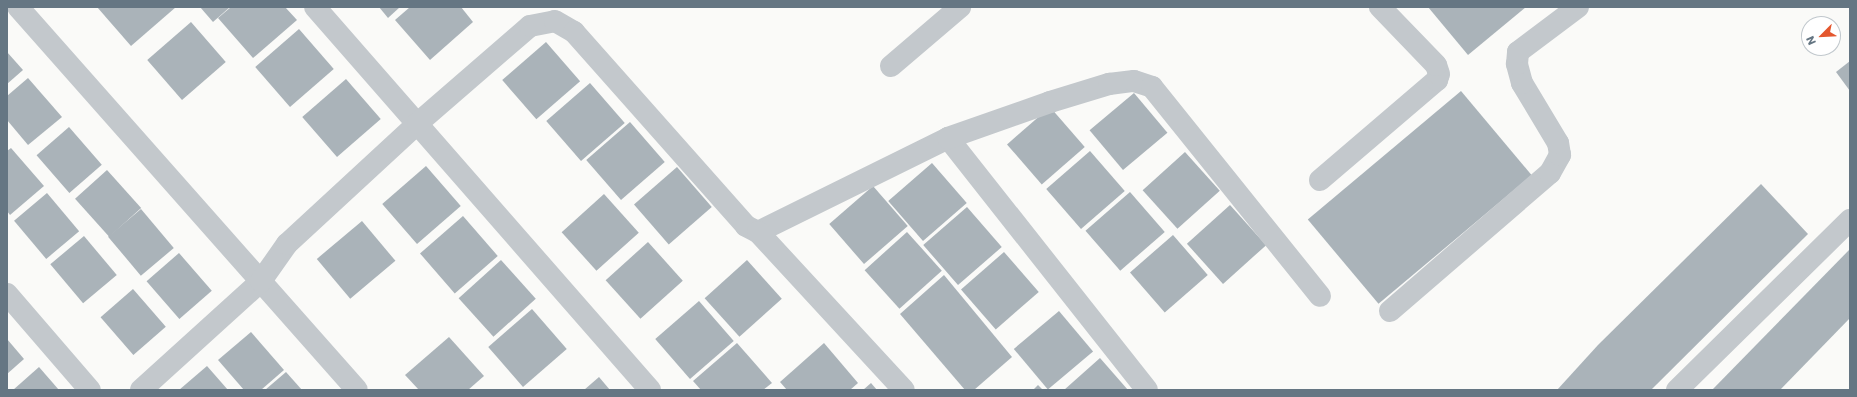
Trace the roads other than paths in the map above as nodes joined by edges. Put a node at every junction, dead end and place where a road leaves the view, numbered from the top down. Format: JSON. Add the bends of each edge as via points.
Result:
{"nodes":[{"id":1,"x":18,"y":7,"type":"edge"},
{"id":2,"x":316,"y":7,"type":"edge"},
{"id":3,"x":960,"y":7,"type":"edge"},
{"id":4,"x":1380,"y":7,"type":"edge"},
{"id":5,"x":1578,"y":7,"type":"edge"},
{"id":6,"x":891,"y":66,"type":"dead end"},
{"id":7,"x":418,"y":123,"type":"junction"},
{"id":8,"x":948,"y":138,"type":"junction"},
{"id":9,"x":1320,"y":180,"type":"dead end"},
{"id":10,"x":1850,"y":220,"type":"edge"},
{"id":11,"x":758,"y":232,"type":"junction"},
{"id":12,"x":261,"y":281,"type":"junction"},
{"id":13,"x":7,"y":294,"type":"edge"},
{"id":14,"x":1320,"y":296,"type":"dead end"},
{"id":15,"x":1390,"y":311,"type":"dead end"},
{"id":16,"x":90,"y":390,"type":"edge"},
{"id":17,"x":141,"y":390,"type":"edge"},
{"id":18,"x":357,"y":390,"type":"edge"},
{"id":19,"x":650,"y":390,"type":"edge"},
{"id":20,"x":904,"y":390,"type":"edge"},
{"id":21,"x":1147,"y":390,"type":"edge"},
{"id":22,"x":1677,"y":390,"type":"edge"}],
"edges":[{"from":1,"to":12,"type":"street"},
{"from":2,"to":7,"type":"street"},
{"from":3,"to":6,"type":"street"},
{"from":4,"to":9,"type":"street","via":[[1436,65],[1439,74],[1437,80]]},
{"from":5,"to":15,"type":"street","via":[[1518,52],[1517,64],[1522,83],[1558,143],[1560,155],[1550,173]]},
{"from":7,"to":11,"type":"street","via":[[530,26],[555,21],[574,32],[746,226]]},
{"from":7,"to":12,"type":"street","via":[[287,244]]},
{"from":7,"to":19,"type":"street"},
{"from":8,"to":11,"type":"street"},
{"from":8,"to":14,"type":"street","via":[[1109,84],[1134,81],[1152,88]]},
{"from":8,"to":21,"type":"street"},
{"from":10,"to":22,"type":"street"},
{"from":11,"to":20,"type":"street"},
{"from":12,"to":17,"type":"street"},
{"from":12,"to":18,"type":"street"},
{"from":13,"to":16,"type":"street"}]}
